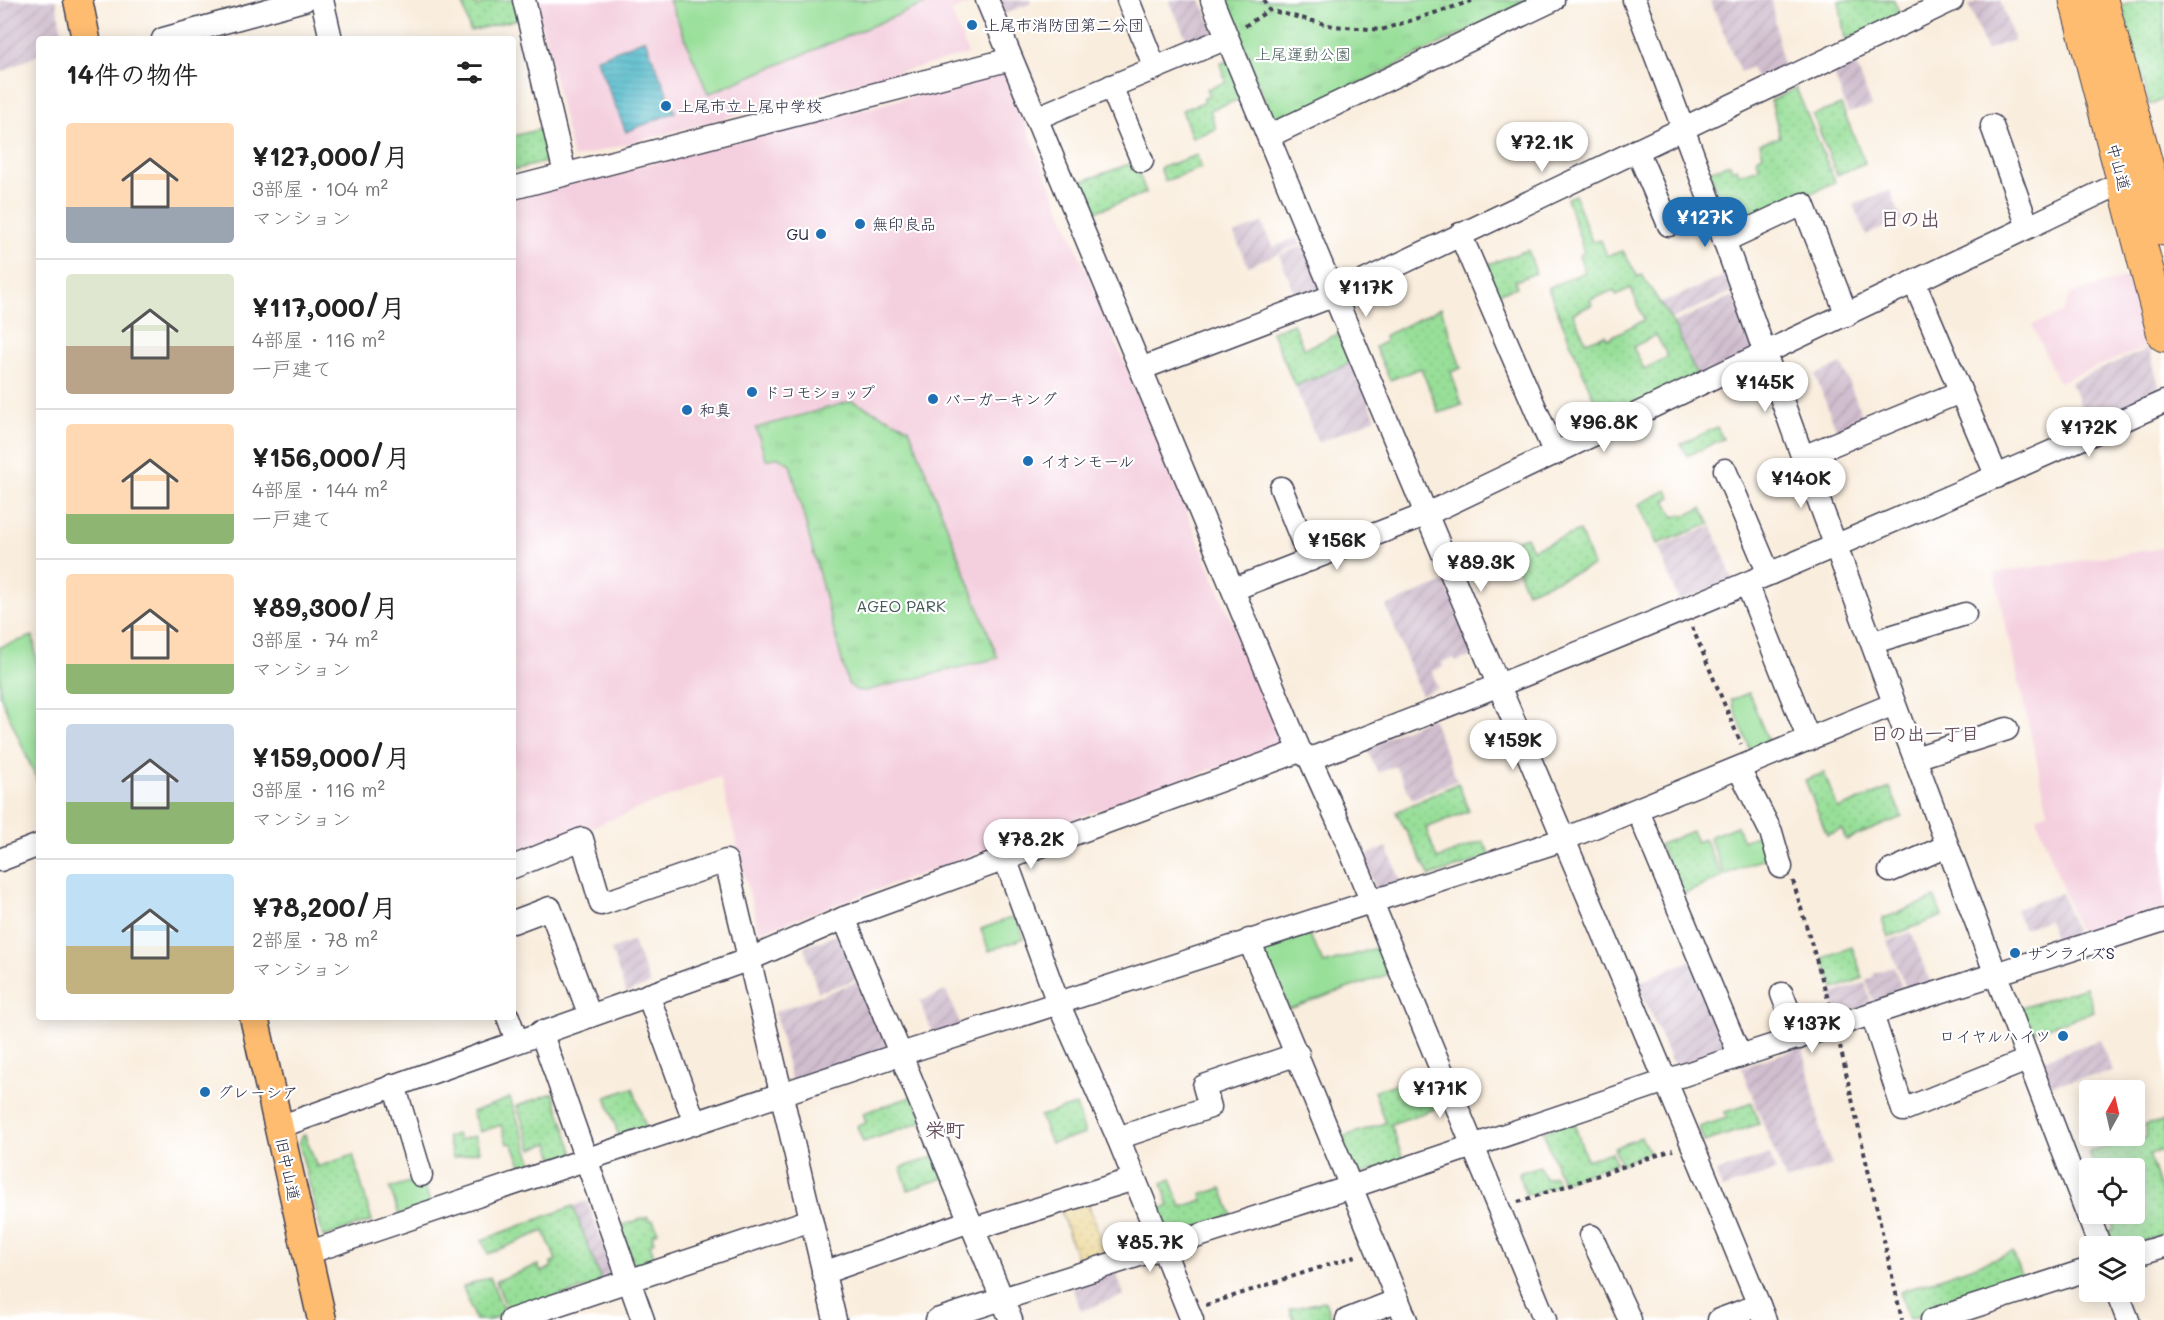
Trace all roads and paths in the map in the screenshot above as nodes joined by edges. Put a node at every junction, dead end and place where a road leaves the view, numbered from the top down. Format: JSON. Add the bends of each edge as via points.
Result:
{"nodes":[{"id":1,"x":78,"y":0,"type":"edge"},
{"id":2,"x":304,"y":0,"type":"edge"},
{"id":3,"x":322,"y":0,"type":"edge"},
{"id":4,"x":524,"y":0,"type":"edge"},
{"id":5,"x":987,"y":0,"type":"edge"},
{"id":6,"x":1128,"y":0,"type":"edge"},
{"id":7,"x":1212,"y":0,"type":"edge"},
{"id":8,"x":1264,"y":0,"type":"edge"},
{"id":9,"x":1474,"y":0,"type":"edge"},
{"id":10,"x":1553,"y":0,"type":"edge"},
{"id":11,"x":1634,"y":0,"type":"edge"},
{"id":12,"x":1952,"y":0,"type":"edge"},
{"id":13,"x":2076,"y":0,"type":"edge"},
{"id":14,"x":2101,"y":0,"type":"edge"},
{"id":15,"x":1269,"y":10,"type":"junction"},
{"id":16,"x":210,"y":32,"type":"edge"},
{"id":17,"x":85,"y":36,"type":"edge"},
{"id":18,"x":183,"y":36,"type":"edge"},
{"id":19,"x":330,"y":36,"type":"edge"},
{"id":20,"x":1227,"y":38,"type":"junction"},
{"id":21,"x":1011,"y":59,"type":"junction"},
{"id":22,"x":1155,"y":68,"type":"junction"},
{"id":23,"x":1111,"y":86,"type":"junction"},
{"id":24,"x":1036,"y":118,"type":"junction"},
{"id":25,"x":1992,"y":126,"type":"dead end"},
{"id":26,"x":1684,"y":128,"type":"junction"},
{"id":27,"x":1269,"y":136,"type":"junction"},
{"id":28,"x":1637,"y":150,"type":"junction"},
{"id":29,"x":1142,"y":161,"type":"dead end"},
{"id":30,"x":2145,"y":172,"type":"edge"},
{"id":31,"x":565,"y":174,"type":"junction"},
{"id":32,"x":516,"y":187,"type":"edge"},
{"id":33,"x":1669,"y":225,"type":"dead end"},
{"id":34,"x":2028,"y":227,"type":"junction"},
{"id":35,"x":2164,"y":229,"type":"edge"},
{"id":36,"x":1460,"y":234,"type":"junction"},
{"id":37,"x":1724,"y":241,"type":"junction"},
{"id":38,"x":1914,"y":282,"type":"junction"},
{"id":39,"x":1335,"y":295,"type":"junction"},
{"id":40,"x":1847,"y":315,"type":"junction"},
{"id":41,"x":2164,"y":335,"type":"edge"},
{"id":42,"x":1766,"y":354,"type":"junction"},
{"id":43,"x":1143,"y":368,"type":"junction"},
{"id":44,"x":1960,"y":392,"type":"junction"},
{"id":45,"x":2164,"y":402,"type":"edge"},
{"id":46,"x":1555,"y":454,"type":"junction"},
{"id":47,"x":1803,"y":458,"type":"junction"},
{"id":48,"x":1725,"y":470,"type":"dead end"},
{"id":49,"x":1996,"y":477,"type":"junction"},
{"id":50,"x":1281,"y":488,"type":"dead end"},
{"id":51,"x":1425,"y":515,"type":"junction"},
{"id":52,"x":1837,"y":546,"type":"junction"},
{"id":53,"x":1310,"y":560,"type":"junction"},
{"id":54,"x":1769,"y":574,"type":"junction"},
{"id":55,"x":1747,"y":584,"type":"junction"},
{"id":56,"x":1234,"y":589,"type":"junction"},
{"id":57,"x":1685,"y":609,"type":"junction"},
{"id":58,"x":1965,"y":614,"type":"dead end"},
{"id":59,"x":1874,"y":642,"type":"junction"},
{"id":60,"x":1500,"y":687,"type":"junction"},
{"id":61,"x":1894,"y":705,"type":"junction"},
{"id":62,"x":2007,"y":729,"type":"dead end"},
{"id":63,"x":1809,"y":740,"type":"junction"},
{"id":64,"x":1305,"y":755,"type":"junction"},
{"id":65,"x":1915,"y":758,"type":"junction"},
{"id":66,"x":1744,"y":766,"type":"junction"},
{"id":67,"x":1638,"y":811,"type":"junction"},
{"id":68,"x":1562,"y":840,"type":"junction"},
{"id":69,"x":36,"y":846,"type":"edge"},
{"id":70,"x":1947,"y":846,"type":"junction"},
{"id":71,"x":1005,"y":858,"type":"junction"},
{"id":72,"x":0,"y":860,"type":"edge"},
{"id":73,"x":516,"y":866,"type":"edge"},
{"id":74,"x":1781,"y":867,"type":"joint"},
{"id":75,"x":1890,"y":871,"type":"dead end"},
{"id":76,"x":1372,"y":903,"type":"junction"},
{"id":77,"x":844,"y":918,"type":"junction"},
{"id":78,"x":2164,"y":920,"type":"edge"},
{"id":79,"x":516,"y":921,"type":"edge"},
{"id":80,"x":1249,"y":940,"type":"junction"},
{"id":81,"x":750,"y":959,"type":"junction"},
{"id":82,"x":1996,"y":975,"type":"junction"},
{"id":83,"x":1782,"y":994,"type":"dead end"},
{"id":84,"x":648,"y":995,"type":"junction"},
{"id":85,"x":1058,"y":1003,"type":"junction"},
{"id":86,"x":1872,"y":1014,"type":"junction"},
{"id":87,"x":590,"y":1016,"type":"junction"},
{"id":88,"x":256,"y":1020,"type":"edge"},
{"id":89,"x":509,"y":1020,"type":"edge"},
{"id":90,"x":1836,"y":1025,"type":"junction"},
{"id":91,"x":540,"y":1032,"type":"junction"},
{"id":92,"x":1799,"y":1038,"type":"junction"},
{"id":93,"x":517,"y":1041,"type":"junction"},
{"id":94,"x":901,"y":1054,"type":"junction"},
{"id":95,"x":1298,"y":1054,"type":"junction"},
{"id":96,"x":1740,"y":1056,"type":"junction"},
{"id":97,"x":2027,"y":1060,"type":"junction"},
{"id":98,"x":1664,"y":1082,"type":"junction"},
{"id":99,"x":394,"y":1085,"type":"junction"},
{"id":100,"x":783,"y":1093,"type":"junction"},
{"id":101,"x":695,"y":1123,"type":"junction"},
{"id":102,"x":279,"y":1127,"type":"junction"},
{"id":103,"x":1118,"y":1138,"type":"junction"},
{"id":104,"x":1690,"y":1144,"type":"junction"},
{"id":105,"x":1473,"y":1146,"type":"junction"},
{"id":106,"x":586,"y":1160,"type":"junction"},
{"id":107,"x":421,"y":1175,"type":"dead end"},
{"id":108,"x":1134,"y":1179,"type":"junction"},
{"id":109,"x":1351,"y":1187,"type":"junction"},
{"id":110,"x":1501,"y":1208,"type":"junction"},
{"id":111,"x":811,"y":1220,"type":"junction"},
{"id":112,"x":972,"y":1225,"type":"junction"},
{"id":113,"x":1591,"y":1236,"type":"dead end"},
{"id":114,"x":2096,"y":1236,"type":"edge"},
{"id":115,"x":2164,"y":1246,"type":"edge"},
{"id":116,"x":1376,"y":1247,"type":"junction"},
{"id":117,"x":1162,"y":1248,"type":"junction"},
{"id":118,"x":2145,"y":1252,"type":"edge"},
{"id":119,"x":307,"y":1253,"type":"junction"},
{"id":120,"x":824,"y":1273,"type":"junction"},
{"id":121,"x":2079,"y":1273,"type":"edge"},
{"id":122,"x":629,"y":1281,"type":"junction"},
{"id":123,"x":2121,"y":1302,"type":"edge"},
{"id":124,"x":1007,"y":1310,"type":"edge"},
{"id":125,"x":1402,"y":1310,"type":"edge"},
{"id":126,"x":1762,"y":1313,"type":"edge"},
{"id":127,"x":1190,"y":1315,"type":"edge"},
{"id":128,"x":322,"y":1320,"type":"edge"},
{"id":129,"x":511,"y":1320,"type":"edge"},
{"id":130,"x":643,"y":1320,"type":"edge"},
{"id":131,"x":835,"y":1320,"type":"edge"},
{"id":132,"x":937,"y":1320,"type":"edge"},
{"id":133,"x":1347,"y":1320,"type":"edge"},
{"id":134,"x":1545,"y":1320,"type":"edge"},
{"id":135,"x":1630,"y":1320,"type":"edge"},
{"id":136,"x":1719,"y":1320,"type":"edge"},
{"id":137,"x":1902,"y":1320,"type":"edge"},
{"id":138,"x":1932,"y":1320,"type":"edge"},
{"id":139,"x":2128,"y":1320,"type":"edge"}],
"edges":[{"from":1,"to":17,"type":"main road"},
{"from":2,"to":16,"type":"street"},
{"from":3,"to":19,"type":"street"},
{"from":4,"to":31,"type":"street"},
{"from":5,"to":21,"type":"street"},
{"from":6,"to":22,"type":"street"},
{"from":7,"to":20,"type":"street"},
{"from":8,"to":15,"type":"path"},
{"from":9,"to":15,"type":"path","via":[[1381,30],[1333,26]]},
{"from":10,"to":27,"type":"street"},
{"from":11,"to":26,"type":"street"},
{"from":12,"to":26,"type":"street"},
{"from":13,"to":30,"type":"highway","name":"中山道"},
{"from":14,"to":30,"type":"highway","name":"中山道"},
{"from":15,"to":20,"type":"path"},
{"from":16,"to":18,"type":"street"},
{"from":20,"to":22,"type":"street"},
{"from":20,"to":27,"type":"street"},
{"from":21,"to":24,"type":"street"},
{"from":21,"to":31,"type":"street"},
{"from":22,"to":23,"type":"street"},
{"from":23,"to":24,"type":"street"},
{"from":23,"to":29,"type":"street"},
{"from":24,"to":43,"type":"street"},
{"from":25,"to":34,"type":"street"},
{"from":26,"to":28,"type":"street"},
{"from":26,"to":37,"type":"street"},
{"from":27,"to":39,"type":"street"},
{"from":28,"to":33,"type":"street"},
{"from":28,"to":36,"type":"street"},
{"from":30,"to":34,"type":"street"},
{"from":30,"to":35,"type":"highway","name":"中山道"},
{"from":30,"to":41,"type":"highway","name":"中山道"},
{"from":31,"to":32,"type":"street"},
{"from":34,"to":38,"type":"street"},
{"from":36,"to":39,"type":"street"},
{"from":36,"to":46,"type":"street"},
{"from":37,"to":40,"type":"street","via":[[1803,204]]},
{"from":37,"to":42,"type":"street"},
{"from":38,"to":40,"type":"street"},
{"from":38,"to":44,"type":"street"},
{"from":39,"to":43,"type":"street"},
{"from":39,"to":51,"type":"street"},
{"from":40,"to":42,"type":"street"},
{"from":42,"to":46,"type":"street"},
{"from":42,"to":47,"type":"street"},
{"from":43,"to":56,"type":"street"},
{"from":44,"to":47,"type":"street"},
{"from":44,"to":49,"type":"street"},
{"from":45,"to":49,"type":"street"},
{"from":46,"to":51,"type":"street"},
{"from":47,"to":52,"type":"street"},
{"from":48,"to":54,"type":"street"},
{"from":49,"to":52,"type":"street"},
{"from":50,"to":53,"type":"street"},
{"from":51,"to":53,"type":"street"},
{"from":51,"to":60,"type":"street"},
{"from":52,"to":54,"type":"street"},
{"from":52,"to":59,"type":"street"},
{"from":53,"to":56,"type":"street"},
{"from":54,"to":55,"type":"street"},
{"from":55,"to":57,"type":"street"},
{"from":55,"to":63,"type":"street"},
{"from":56,"to":64,"type":"street"},
{"from":57,"to":60,"type":"street"},
{"from":57,"to":66,"type":"path"},
{"from":58,"to":59,"type":"street"},
{"from":59,"to":61,"type":"street"},
{"from":60,"to":64,"type":"street"},
{"from":60,"to":68,"type":"street"},
{"from":61,"to":63,"type":"street"},
{"from":61,"to":65,"type":"street"},
{"from":62,"to":65,"type":"street"},
{"from":63,"to":66,"type":"street"},
{"from":64,"to":71,"type":"street"},
{"from":64,"to":76,"type":"street"},
{"from":65,"to":70,"type":"street"},
{"from":66,"to":67,"type":"street"},
{"from":66,"to":74,"type":"street","via":[[1772,832]]},
{"from":67,"to":68,"type":"street"},
{"from":67,"to":96,"type":"street"},
{"from":68,"to":76,"type":"street"},
{"from":68,"to":98,"type":"street"},
{"from":69,"to":72,"type":"street"},
{"from":70,"to":75,"type":"street"},
{"from":70,"to":82,"type":"street"},
{"from":71,"to":77,"type":"street"},
{"from":71,"to":85,"type":"street"},
{"from":73,"to":81,"type":"street","via":[[582,839],[601,904],[726,861]]},
{"from":74,"to":90,"type":"path","via":[[1788,867],[1791,873]]},
{"from":76,"to":80,"type":"street"},
{"from":76,"to":105,"type":"street"},
{"from":77,"to":81,"type":"street"},
{"from":77,"to":94,"type":"street"},
{"from":78,"to":82,"type":"street"},
{"from":79,"to":87,"type":"street","via":[[550,908]]},
{"from":80,"to":85,"type":"street"},
{"from":80,"to":95,"type":"street"},
{"from":81,"to":84,"type":"street"},
{"from":81,"to":100,"type":"street"},
{"from":82,"to":86,"type":"street"},
{"from":82,"to":97,"type":"street"},
{"from":83,"to":92,"type":"street"},
{"from":84,"to":87,"type":"street"},
{"from":84,"to":101,"type":"street"},
{"from":85,"to":94,"type":"street"},
{"from":85,"to":103,"type":"street"},
{"from":86,"to":90,"type":"street"},
{"from":86,"to":97,"type":"street","via":[[1903,1110]]},
{"from":87,"to":91,"type":"street"},
{"from":88,"to":102,"type":"main road","name":"旧中山道"},
{"from":89,"to":93,"type":"street"},
{"from":90,"to":92,"type":"street"},
{"from":90,"to":137,"type":"path"},
{"from":91,"to":93,"type":"street"},
{"from":91,"to":106,"type":"street"},
{"from":92,"to":96,"type":"street"},
{"from":93,"to":99,"type":"street"},
{"from":94,"to":100,"type":"street"},
{"from":94,"to":112,"type":"street"},
{"from":95,"to":103,"type":"street","via":[[1204,1086],[1210,1107]]},
{"from":95,"to":109,"type":"street"},
{"from":96,"to":98,"type":"street"},
{"from":97,"to":114,"type":"street"},
{"from":98,"to":104,"type":"street"},
{"from":98,"to":105,"type":"street"},
{"from":99,"to":102,"type":"street"},
{"from":99,"to":107,"type":"street"},
{"from":100,"to":101,"type":"street"},
{"from":100,"to":111,"type":"street"},
{"from":101,"to":106,"type":"street"},
{"from":102,"to":119,"type":"main road","name":"旧中山道"},
{"from":103,"to":108,"type":"street"},
{"from":104,"to":110,"type":"path"},
{"from":104,"to":126,"type":"street"},
{"from":105,"to":109,"type":"street"},
{"from":105,"to":110,"type":"street"},
{"from":106,"to":119,"type":"street"},
{"from":106,"to":122,"type":"street"},
{"from":108,"to":112,"type":"street"},
{"from":108,"to":117,"type":"street"},
{"from":109,"to":116,"type":"street"},
{"from":109,"to":117,"type":"street"},
{"from":110,"to":134,"type":"street"},
{"from":111,"to":120,"type":"street"},
{"from":111,"to":122,"type":"street"},
{"from":112,"to":120,"type":"street"},
{"from":112,"to":124,"type":"street"},
{"from":113,"to":135,"type":"street"},
{"from":115,"to":118,"type":"street"},
{"from":116,"to":125,"type":"street"},
{"from":116,"to":127,"type":"path"},
{"from":117,"to":124,"type":"street"},
{"from":117,"to":127,"type":"street"},
{"from":119,"to":128,"type":"main road","name":"旧中山道"},
{"from":120,"to":131,"type":"street"},
{"from":121,"to":138,"type":"street"},
{"from":122,"to":129,"type":"street"},
{"from":122,"to":130,"type":"street"},
{"from":123,"to":139,"type":"street"},
{"from":124,"to":132,"type":"street"},
{"from":125,"to":133,"type":"street"},
{"from":126,"to":136,"type":"street"}]}
